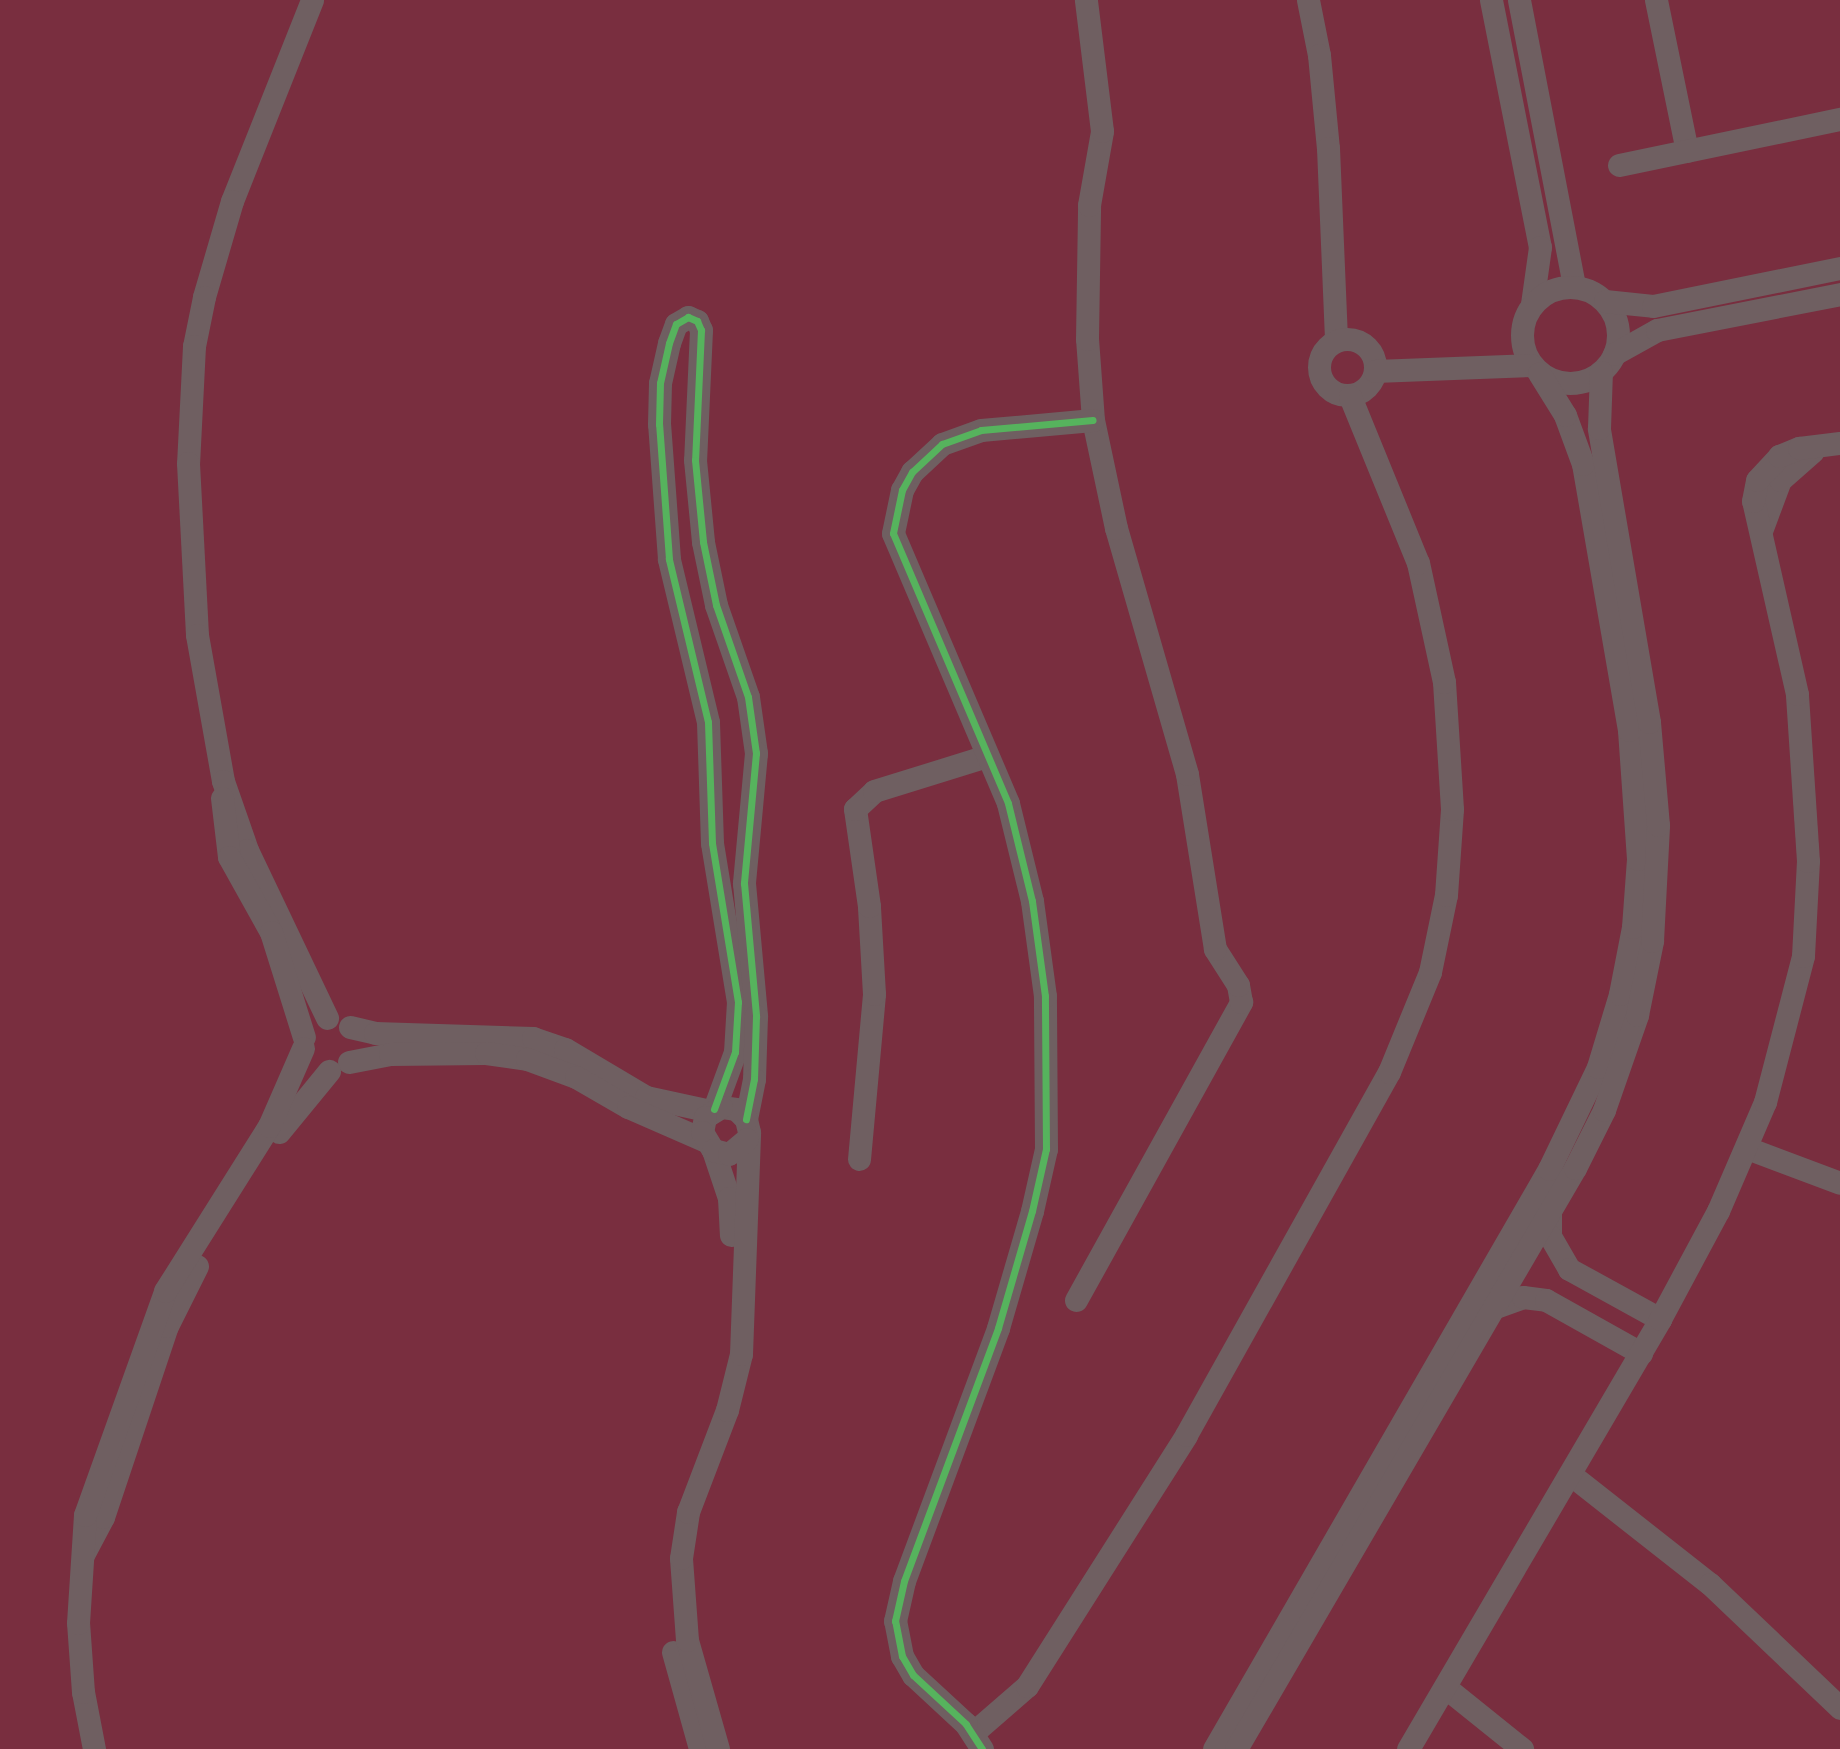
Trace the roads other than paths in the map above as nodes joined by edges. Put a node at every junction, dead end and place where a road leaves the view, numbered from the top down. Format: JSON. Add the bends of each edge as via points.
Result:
{"nodes":[{"id":1,"x":312,"y":0,"type":"edge"},
{"id":2,"x":1308,"y":0,"type":"edge"},
{"id":3,"x":1491,"y":0,"type":"edge"},
{"id":4,"x":1519,"y":0,"type":"edge"},
{"id":5,"x":1656,"y":0,"type":"edge"},
{"id":6,"x":1091,"y":2,"type":"edge"},
{"id":7,"x":1840,"y":119,"type":"edge"},
{"id":8,"x":1687,"y":151,"type":"junction"},
{"id":9,"x":1619,"y":165,"type":"dead end"},
{"id":10,"x":1840,"y":268,"type":"edge"},
{"id":11,"x":1574,"y":286,"type":"junction"},
{"id":12,"x":1840,"y":294,"type":"edge"},
{"id":13,"x":1605,"y":302,"type":"junction"},
{"id":14,"x":1532,"y":304,"type":"junction"},
{"id":15,"x":1336,"y":341,"type":"junction"},
{"id":16,"x":1608,"y":363,"type":"junction"},
{"id":17,"x":1535,"y":369,"type":"junction"},
{"id":18,"x":1375,"y":371,"type":"junction"},
{"id":19,"x":1350,"y":396,"type":"junction"},
{"id":20,"x":1093,"y":420,"type":"junction"},
{"id":21,"x":1840,"y":443,"type":"edge"},
{"id":22,"x":987,"y":756,"type":"junction"},
{"id":23,"x":253,"y":883,"type":"junction"},
{"id":24,"x":327,"y":1018,"type":"junction"},
{"id":25,"x":350,"y":1027,"type":"junction"},
{"id":26,"x":303,"y":1042,"type":"junction"},
{"id":27,"x":339,"y":1067,"type":"junction"},
{"id":28,"x":713,"y":1110,"type":"junction"},
{"id":29,"x":747,"y":1129,"type":"junction"},
{"id":30,"x":708,"y":1145,"type":"junction"},
{"id":31,"x":1747,"y":1148,"type":"junction"},
{"id":32,"x":262,"y":1149,"type":"junction"},
{"id":33,"x":859,"y":1159,"type":"dead end"},
{"id":34,"x":1840,"y":1184,"type":"edge"},
{"id":35,"x":1550,"y":1210,"type":"junction"},
{"id":36,"x":1076,"y":1300,"type":"dead end"},
{"id":37,"x":1493,"y":1308,"type":"junction"},
{"id":38,"x":1660,"y":1318,"type":"junction"},
{"id":39,"x":1641,"y":1353,"type":"junction"},
{"id":40,"x":1570,"y":1474,"type":"junction"},
{"id":41,"x":1445,"y":1687,"type":"junction"},
{"id":42,"x":1840,"y":1708,"type":"edge"},
{"id":43,"x":978,"y":1741,"type":"edge"},
{"id":44,"x":94,"y":1749,"type":"edge"},
{"id":45,"x":700,"y":1749,"type":"edge"},
{"id":46,"x":718,"y":1749,"type":"edge"},
{"id":47,"x":1214,"y":1749,"type":"edge"},
{"id":48,"x":1236,"y":1749,"type":"edge"},
{"id":49,"x":1408,"y":1749,"type":"edge"},
{"id":50,"x":1522,"y":1749,"type":"edge"}],
"edges":[{"from":1,"to":23,"type":"street","via":[[232,201],[194,346],[188,451],[192,580],[204,689],[223,781]]},
{"from":2,"to":15,"type":"street","via":[[1319,55],[1328,148]]},
{"from":3,"to":14,"type":"street","via":[[1539,247]]},
{"from":4,"to":11,"type":"street"},
{"from":5,"to":8,"type":"street"},
{"from":6,"to":20,"type":"street","via":[[1102,131],[1088,216],[1087,339]]},
{"from":7,"to":8,"type":"street"},
{"from":8,"to":9,"type":"street"},
{"from":10,"to":13,"type":"street","via":[[1653,306]]},
{"from":11,"to":13,"type":"street"},
{"from":11,"to":14,"type":"street","via":[[1551,290]]},
{"from":12,"to":16,"type":"street","via":[[1657,330]]},
{"from":13,"to":16,"type":"street","via":[[1618,332]]},
{"from":14,"to":17,"type":"street","via":[[1521,335]]},
{"from":15,"to":18,"type":"street","via":[[1363,344],[1373,356]]},
{"from":15,"to":19,"type":"street","via":[[1319,361],[1320,379],[1333,392]]},
{"from":16,"to":17,"type":"street","via":[[1570,384]]},
{"from":16,"to":35,"type":"street","via":[[1600,428],[1655,774],[1656,903],[1645,978],[1628,1047],[1590,1140]]},
{"from":17,"to":18,"type":"street"},
{"from":17,"to":47,"type":"street","via":[[1565,415],[1583,464],[1629,730],[1638,859],[1633,927],[1620,994],[1593,1079],[1549,1170]]},
{"from":18,"to":19,"type":"street","via":[[1364,390]]},
{"from":19,"to":43,"type":"street","via":[[1418,563],[1444,682],[1451,820],[1446,895],[1430,972],[1389,1072],[1186,1435],[1027,1686]]},
{"from":20,"to":22,"type":"street","via":[[961,435],[919,464],[896,510],[893,533],[900,556]]},
{"from":20,"to":36,"type":"street","via":[[1116,528],[1187,774],[1215,948],[1238,985],[1241,1002]]},
{"from":21,"to":31,"type":"street","via":[[1816,447],[1780,480],[1761,531],[1797,694],[1808,861],[1803,956],[1794,1003]]},
{"from":22,"to":33,"type":"street","via":[[874,791],[855,809],[869,906],[874,995]]},
{"from":22,"to":43,"type":"street","via":[[1008,803],[1040,951],[1048,1040],[1046,1149],[1017,1273],[904,1581],[895,1621],[902,1656],[913,1675]]},
{"from":23,"to":24,"type":"street","via":[[295,942]]},
{"from":23,"to":26,"type":"street"},
{"from":24,"to":25,"type":"street"},
{"from":24,"to":26,"type":"street","via":[[312,1024]]},
{"from":25,"to":27,"type":"street","via":[[356,1049]]},
{"from":25,"to":28,"type":"street","via":[[376,1033],[533,1038],[565,1049],[646,1097]]},
{"from":26,"to":27,"type":"street","via":[[309,1062]]},
{"from":26,"to":32,"type":"street"},
{"from":27,"to":30,"type":"street","via":[[404,1054],[486,1053],[527,1059],[576,1077]]},
{"from":27,"to":32,"type":"street"},
{"from":28,"to":29,"type":"street","via":[[729,1107]]},
{"from":28,"to":29,"type":"street","via":[[735,1052],[738,1002],[712,843],[709,731],[669,559],[659,424],[666,353],[676,324],[688,317],[697,321],[701,330],[695,460],[703,542],[716,605],[748,697],[756,753],[744,883],[756,1030]]},
{"from":28,"to":30,"type":"street","via":[[702,1125]]},
{"from":29,"to":30,"type":"street","via":[[729,1154]]},
{"from":29,"to":46,"type":"street","via":[[741,1354],[727,1410],[688,1512],[681,1558],[687,1640]]},
{"from":30,"to":45,"type":"street","via":[[731,1214],[730,1338],[716,1396],[680,1497],[667,1576],[673,1652]]},
{"from":31,"to":34,"type":"street"},
{"from":31,"to":38,"type":"street"},
{"from":32,"to":44,"type":"street","via":[[180,1297],[103,1517],[83,1555],[80,1658]]},
{"from":35,"to":37,"type":"street"},
{"from":35,"to":38,"type":"street","via":[[1550,1236],[1569,1269]]},
{"from":37,"to":39,"type":"street","via":[[1523,1297],[1546,1300]]},
{"from":37,"to":48,"type":"street"},
{"from":38,"to":39,"type":"street"},
{"from":39,"to":40,"type":"street"},
{"from":40,"to":41,"type":"street"},
{"from":40,"to":42,"type":"street","via":[[1710,1584]]},
{"from":41,"to":49,"type":"street"},
{"from":41,"to":50,"type":"street"}]}
